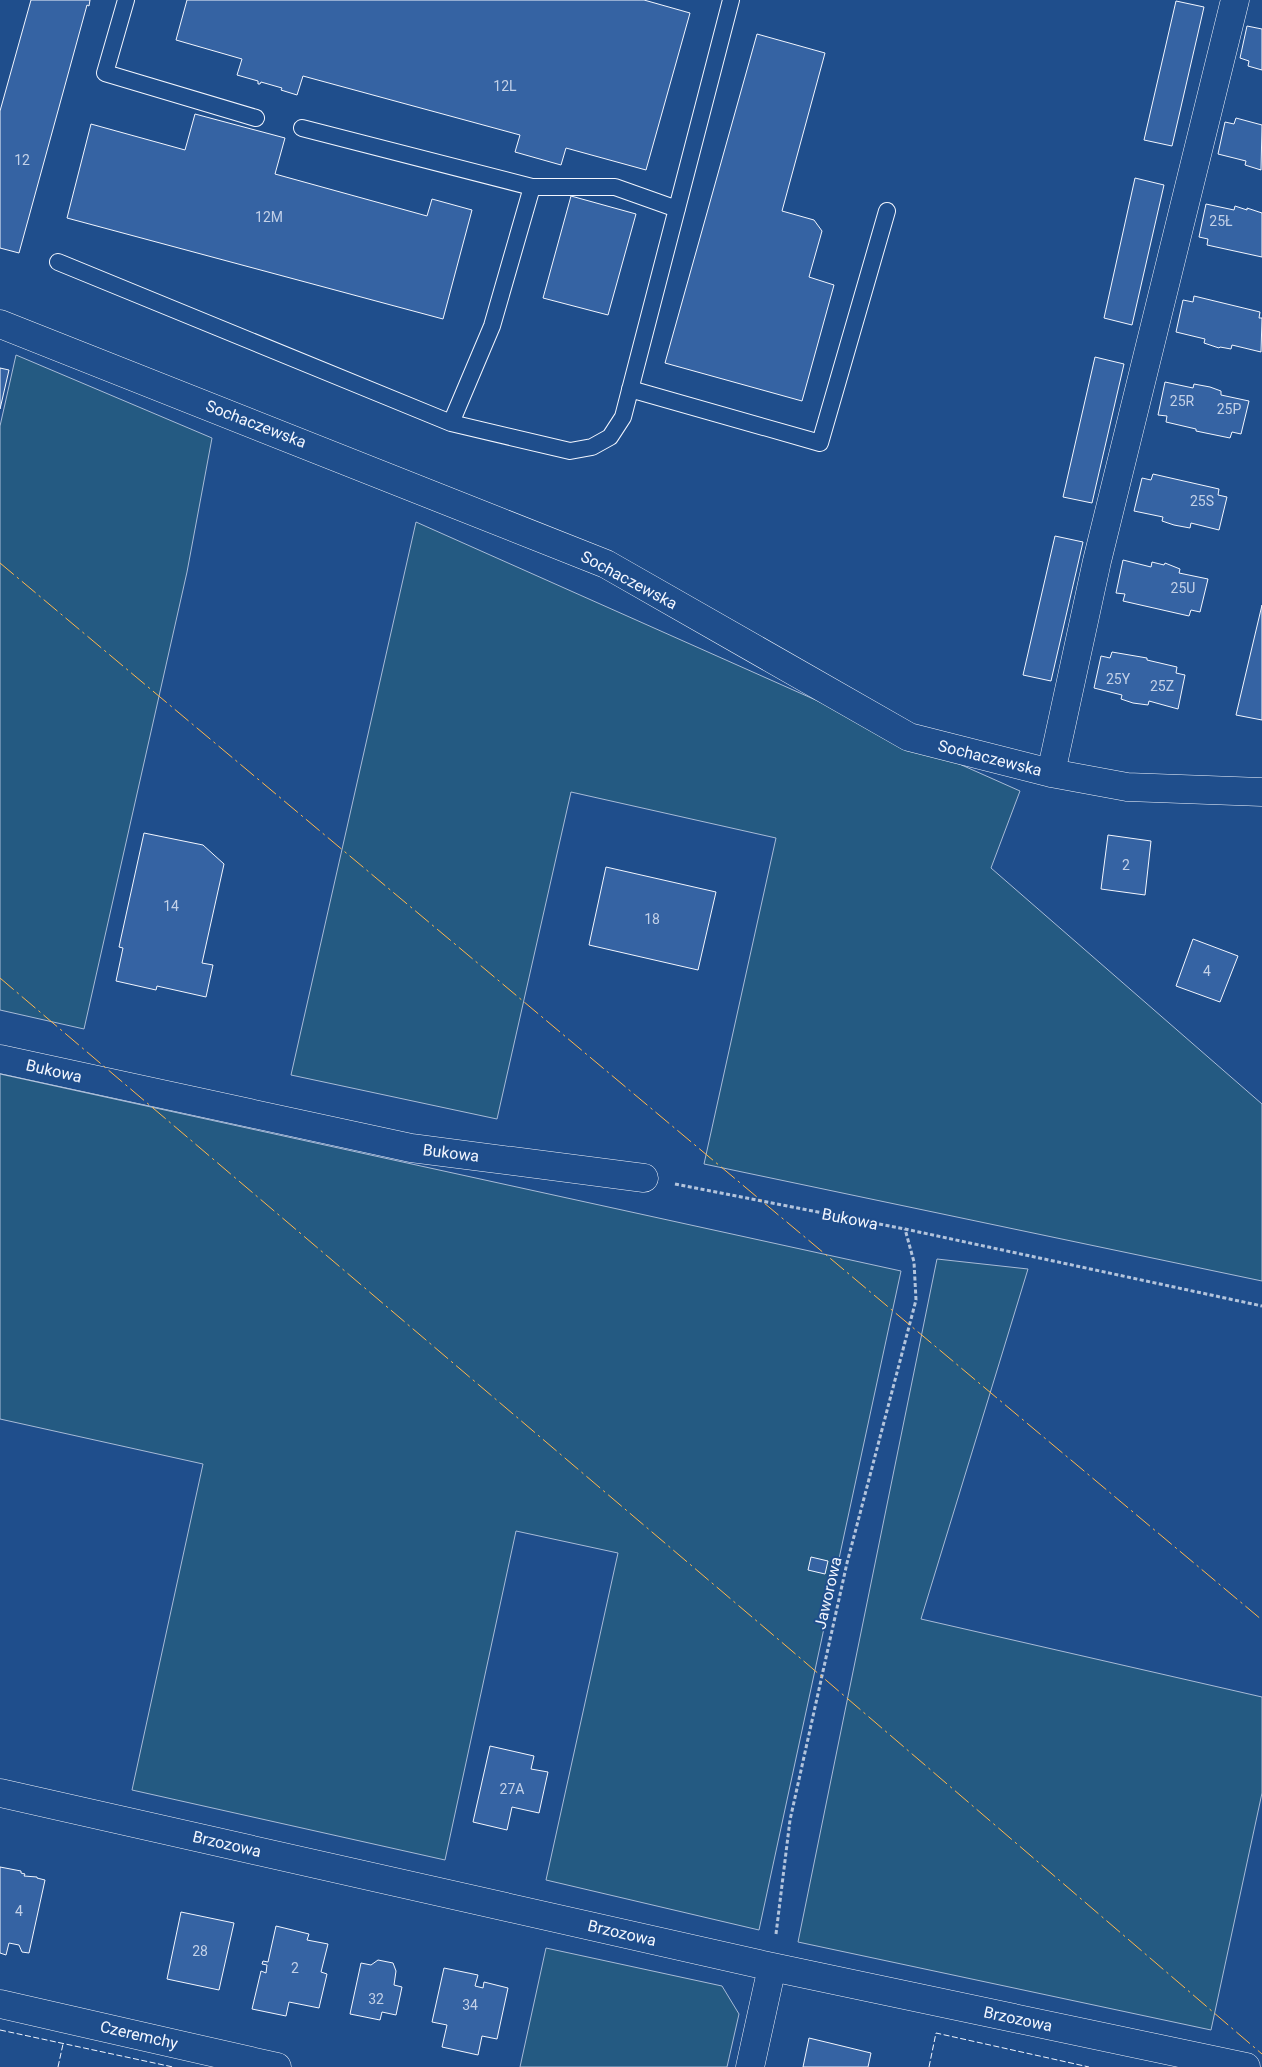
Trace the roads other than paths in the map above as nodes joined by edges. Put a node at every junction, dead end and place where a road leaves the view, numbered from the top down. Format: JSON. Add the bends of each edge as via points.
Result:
{"nodes":[{"id":1,"x":126,"y":0,"type":"edge"},
{"id":2,"x":1235,"y":0,"type":"edge"},
{"id":3,"x":726,"y":1,"type":"edge"},
{"id":4,"x":256,"y":118,"type":"dead end"},
{"id":5,"x":302,"y":128,"type":"dead end"},
{"id":6,"x":532,"y":187,"type":"junction"},
{"id":7,"x":676,"y":210,"type":"junction"},
{"id":8,"x":887,"y":211,"type":"dead end"},
{"id":9,"x":58,"y":262,"type":"dead end"},
{"id":10,"x":0,"y":324,"type":"edge"},
{"id":11,"x":630,"y":389,"type":"junction"},
{"id":12,"x":451,"y":423,"type":"junction"},
{"id":13,"x":1051,"y":773,"type":"junction"},
{"id":14,"x":1262,"y":792,"type":"edge"},
{"id":15,"x":0,"y":1059,"type":"edge"},
{"id":16,"x":644,"y":1178,"type":"road end"},
{"id":17,"x":0,"y":1792,"type":"edge"},
{"id":18,"x":772,"y":1967,"type":"junction"},
{"id":19,"x":0,"y":2004,"type":"edge"},
{"id":20,"x":1235,"y":2066,"type":"edge"},
{"id":21,"x":277,"y":2067,"type":"edge"},
{"id":22,"x":750,"y":2067,"type":"edge"}],
"edges":[{"from":1,"to":4,"type":"lane","via":[[105,73]]},
{"from":2,"to":13,"type":"street","via":[[1097,560]]},
{"from":3,"to":7,"type":"lane"},
{"from":5,"to":6,"type":"lane"},
{"from":6,"to":7,"type":"lane","via":[[616,187]]},
{"from":6,"to":12,"type":"lane","via":[[492,326]]},
{"from":7,"to":11,"type":"lane"},
{"from":8,"to":11,"type":"lane","via":[[820,442]]},
{"from":9,"to":12,"type":"lane"},
{"from":10,"to":13,"type":"street","name":"Sochaczewska","via":[[606,564],[909,737]]},
{"from":11,"to":12,"type":"lane","via":[[622,417],[610,437],[592,447],[570,451]]},
{"from":13,"to":14,"type":"street","name":"Sochaczewska","via":[[1127,787]]},
{"from":15,"to":16,"type":"street","name":"Bukowa","via":[[411,1148]]},
{"from":17,"to":18,"type":"street","name":"Brzozowa"},
{"from":18,"to":20,"type":"street","name":"Brzozowa"},
{"from":18,"to":22,"type":"street"},
{"from":19,"to":21,"type":"street","name":"Czeremchy"}]}
